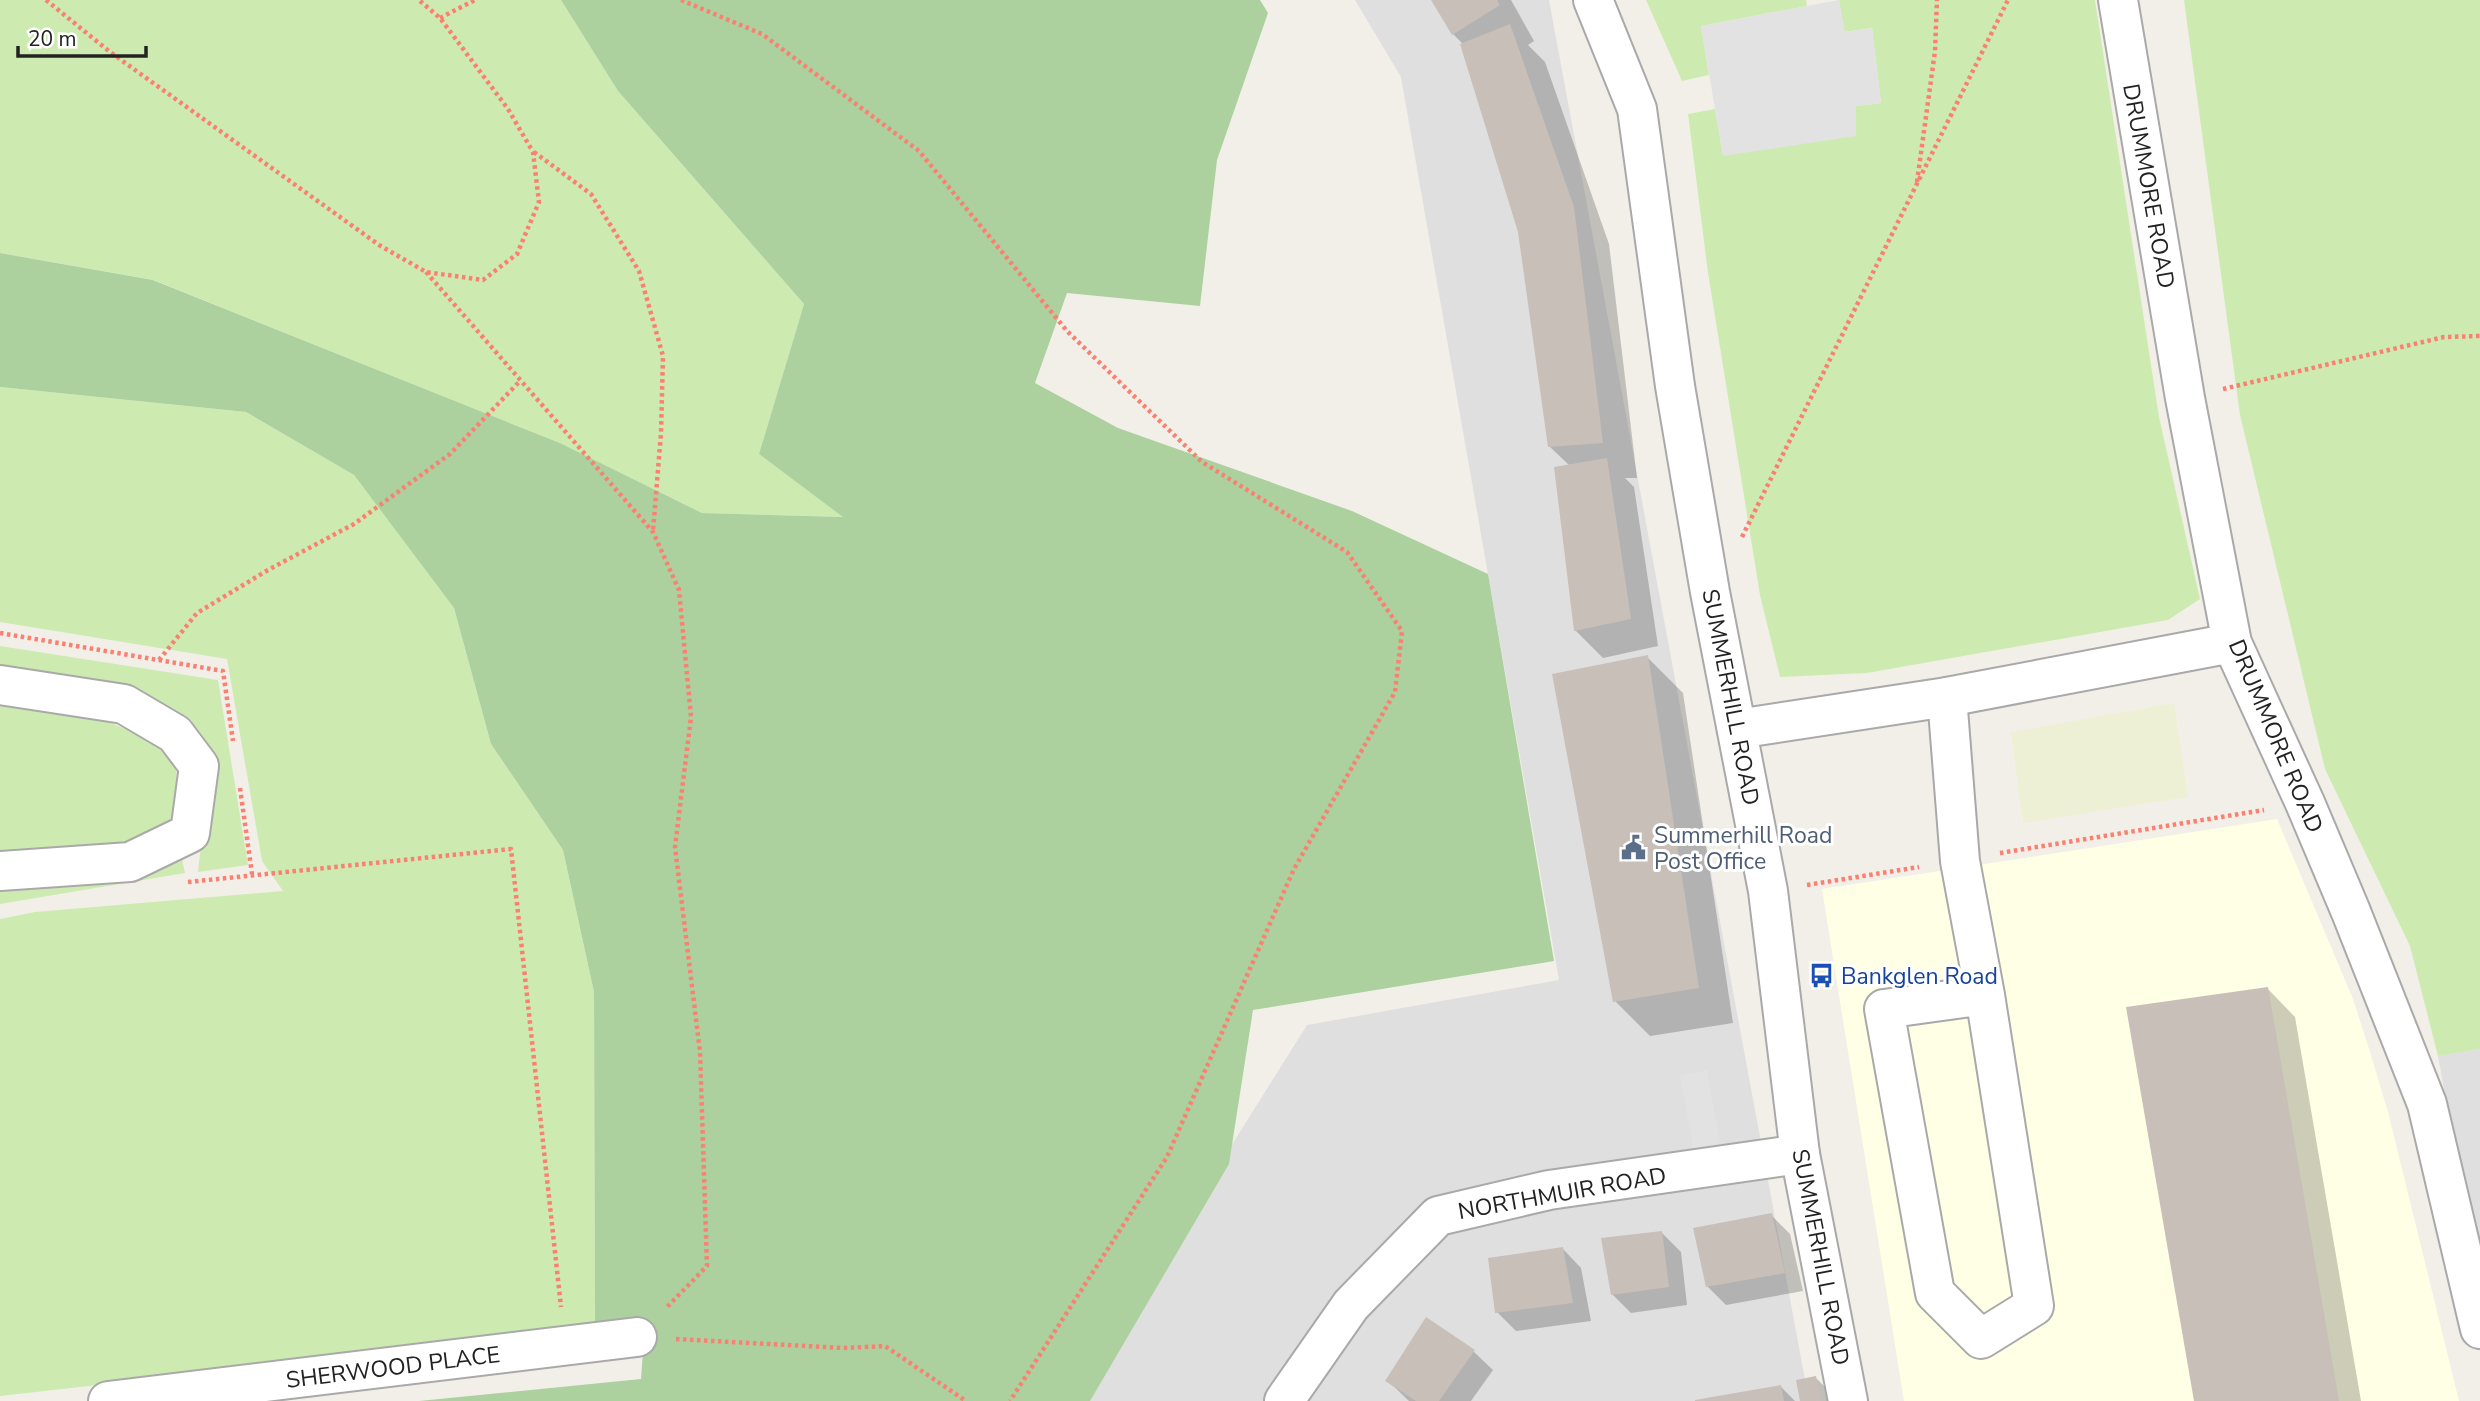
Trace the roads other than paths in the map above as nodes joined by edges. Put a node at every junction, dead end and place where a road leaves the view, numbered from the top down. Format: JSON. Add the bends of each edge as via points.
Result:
{"nodes":[{"id":1,"x":1593,"y":0,"type":"edge"},
{"id":2,"x":2118,"y":0,"type":"edge"},
{"id":3,"x":2232,"y":643,"type":"junction"},
{"id":4,"x":0,"y":685,"type":"edge"},
{"id":5,"x":1947,"y":697,"type":"junction"},
{"id":6,"x":1737,"y":729,"type":"junction"},
{"id":7,"x":0,"y":871,"type":"edge"},
{"id":8,"x":1986,"y":995,"type":"junction"},
{"id":9,"x":1800,"y":1154,"type":"junction"},
{"id":10,"x":2480,"y":1329,"type":"edge"},
{"id":11,"x":637,"y":1337,"type":"road end"},
{"id":12,"x":108,"y":1401,"type":"edge"},
{"id":13,"x":1284,"y":1401,"type":"edge"},
{"id":14,"x":1848,"y":1401,"type":"edge"}],
"edges":[{"from":1,"to":6,"type":"street","name":"SUMMERHILL ROAD","via":[[1637,109],[1675,386]]},
{"from":2,"to":3,"type":"street","name":"DRUMMORE ROAD","via":[[2185,398]]},
{"from":3,"to":5,"type":"street"},
{"from":3,"to":10,"type":"street","name":"DRUMMORE ROAD","via":[[2305,803],[2427,1104]]},
{"from":4,"to":7,"type":"street","via":[[124,704],[175,734],[199,766],[190,833],[130,862]]},
{"from":5,"to":6,"type":"street"},
{"from":5,"to":8,"type":"street","via":[[1960,861]]},
{"from":6,"to":9,"type":"street","name":"SUMMERHILL ROAD","via":[[1768,891]]},
{"from":8,"to":8,"type":"street","via":[[2034,1306],[1981,1339],[1936,1293],[1884,1009]]},
{"from":9,"to":13,"type":"street","name":"NORTHMUIR ROAD","via":[[1549,1191],[1437,1216],[1350,1306]]},
{"from":9,"to":14,"type":"street","name":"SUMMERHILL ROAD"},
{"from":11,"to":12,"type":"street","name":"SHERWOOD PLACE"}]}
